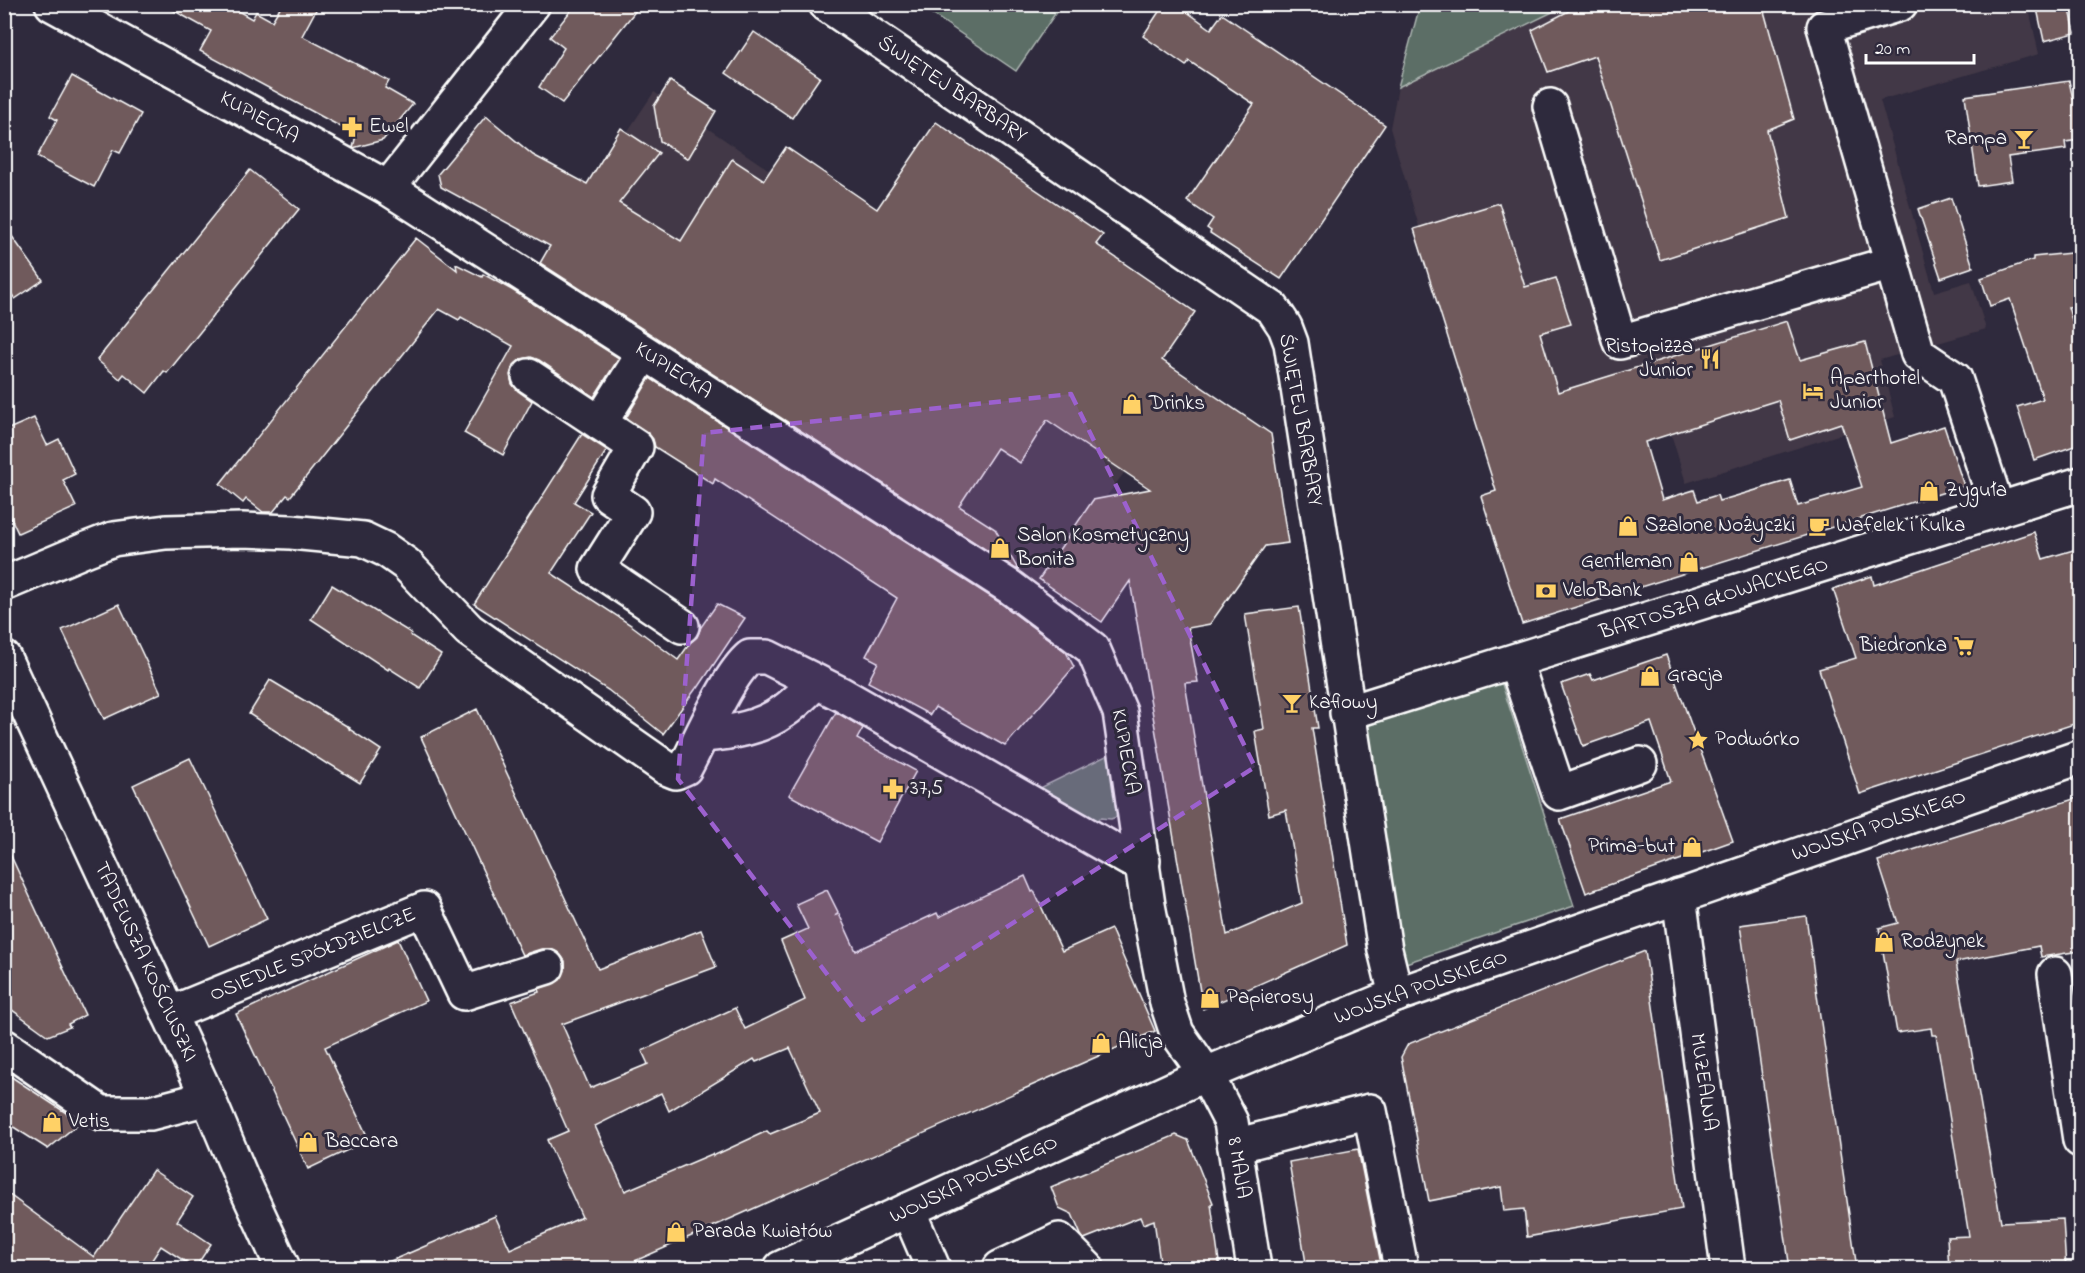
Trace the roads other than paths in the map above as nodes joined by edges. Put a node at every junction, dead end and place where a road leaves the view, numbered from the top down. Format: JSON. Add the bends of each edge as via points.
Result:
{"nodes":[{"id":1,"x":52,"y":4,"type":"edge"},
{"id":2,"x":533,"y":4,"type":"edge"},
{"id":3,"x":826,"y":4,"type":"edge"},
{"id":4,"x":1900,"y":4,"type":"edge"},
{"id":5,"x":1550,"y":106,"type":"dead end"},
{"id":6,"x":388,"y":188,"type":"junction"},
{"id":7,"x":1892,"y":263,"type":"junction"},
{"id":8,"x":644,"y":353,"type":"junction"},
{"id":9,"x":529,"y":376,"type":"dead end"},
{"id":10,"x":600,"y":423,"type":"junction"},
{"id":11,"x":2080,"y":484,"type":"edge"},
{"id":12,"x":1998,"y":510,"type":"junction"},
{"id":13,"x":4,"y":584,"type":"edge"},
{"id":14,"x":682,"y":626,"type":"dead end"},
{"id":15,"x":4,"y":658,"type":"edge"},
{"id":16,"x":1515,"y":661,"type":"junction"},
{"id":17,"x":816,"y":682,"type":"junction"},
{"id":18,"x":1347,"y":713,"type":"junction"},
{"id":19,"x":703,"y":735,"type":"junction"},
{"id":20,"x":2080,"y":757,"type":"edge"},
{"id":21,"x":1640,"y":764,"type":"dead end"},
{"id":22,"x":1143,"y":861,"type":"junction"},
{"id":23,"x":1679,"y":896,"type":"junction"},
{"id":24,"x":547,"y":967,"type":"dead end"},
{"id":25,"x":2055,"y":974,"type":"dead end"},
{"id":26,"x":1396,"y":995,"type":"junction"},
{"id":27,"x":169,"y":1014,"type":"junction"},
{"id":28,"x":4,"y":1046,"type":"edge"},
{"id":29,"x":1206,"y":1074,"type":"junction"},
{"id":30,"x":208,"y":1098,"type":"junction"},
{"id":31,"x":2080,"y":1140,"type":"edge"},
{"id":32,"x":1235,"y":1146,"type":"junction"},
{"id":33,"x":908,"y":1210,"type":"junction"},
{"id":34,"x":283,"y":1269,"type":"edge"},
{"id":35,"x":781,"y":1269,"type":"edge"},
{"id":36,"x":933,"y":1269,"type":"edge"},
{"id":37,"x":1000,"y":1269,"type":"edge"},
{"id":38,"x":1087,"y":1269,"type":"edge"},
{"id":39,"x":1254,"y":1269,"type":"edge"},
{"id":40,"x":1401,"y":1269,"type":"edge"},
{"id":41,"x":1728,"y":1269,"type":"edge"}],
"edges":[{"from":1,"to":6,"type":"street","name":"KUPIECKA"},
{"from":2,"to":6,"type":"street"},
{"from":3,"to":18,"type":"street","name":"ŚWIĘTEJ BARBARY","via":[[1273,309],[1291,343]]},
{"from":4,"to":7,"type":"street","via":[[1824,27]]},
{"from":5,"to":7,"type":"street","via":[[1620,342]]},
{"from":6,"to":8,"type":"street","name":"KUPIECKA"},
{"from":7,"to":12,"type":"street","via":[[1918,354],[1955,379]]},
{"from":8,"to":10,"type":"street"},
{"from":8,"to":22,"type":"street","name":"KUPIECKA","via":[[1010,587],[1093,649],[1120,712]]},
{"from":9,"to":10,"type":"street"},
{"from":10,"to":14,"type":"street","via":[[636,447],[608,495],[633,512],[597,568]]},
{"from":11,"to":12,"type":"street","name":"BARTOSZA GŁOWACKIEGO"},
{"from":12,"to":16,"type":"street","name":"BARTOSZA GŁOWACKIEGO"},
{"from":13,"to":19,"type":"street","via":[[113,540],[166,532],[242,530],[363,540],[406,564],[469,630],[666,768],[676,772],[685,768]]},
{"from":15,"to":27,"type":"street","name":"TADEUSZA KOŚCIUSZKI"},
{"from":16,"to":18,"type":"street","name":"BARTOSZA GŁOWACKIEGO"},
{"from":16,"to":21,"type":"street","via":[[1559,793]]},
{"from":17,"to":19,"type":"street","via":[[785,711],[762,723]]},
{"from":17,"to":19,"type":"street","via":[[767,657],[750,657],[725,691]]},
{"from":17,"to":22,"type":"street","via":[[1129,859]]},
{"from":18,"to":26,"type":"street","name":"ŚWIĘTEJ BARBARY"},
{"from":20,"to":23,"type":"street","name":"WOJSKA POLSKIEGO"},
{"from":22,"to":29,"type":"street","name":"KUPIECKA","via":[[1167,1003],[1177,1033]]},
{"from":23,"to":26,"type":"street","name":"WOJSKA POLSKIEGO"},
{"from":23,"to":41,"type":"street","name":"MUZEALNA"},
{"from":24,"to":27,"type":"street","name":"OSIEDLE SPÓŁDZIELCZE","via":[[464,993],[424,909]]},
{"from":25,"to":31,"type":"street"},
{"from":26,"to":29,"type":"street","name":"WOJSKA POLSKIEGO"},
{"from":27,"to":30,"type":"street","name":"TADEUSZA KOŚCIUSZKI"},
{"from":28,"to":30,"type":"street","via":[[101,1113],[150,1113]]},
{"from":29,"to":32,"type":"street","name":"8 MAJA","via":[[1231,1122]]},
{"from":29,"to":33,"type":"street","name":"WOJSKA POLSKIEGO"},
{"from":30,"to":34,"type":"street","name":"TADEUSZA KOŚCIUSZKI"},
{"from":32,"to":39,"type":"street","name":"8 MAJA"},
{"from":32,"to":40,"type":"street","via":[[1370,1111]]},
{"from":33,"to":35,"type":"street","name":"WOJSKA POLSKIEGO"},
{"from":33,"to":36,"type":"street"},
{"from":37,"to":38,"type":"street","via":[[1059,1240]]}]}
